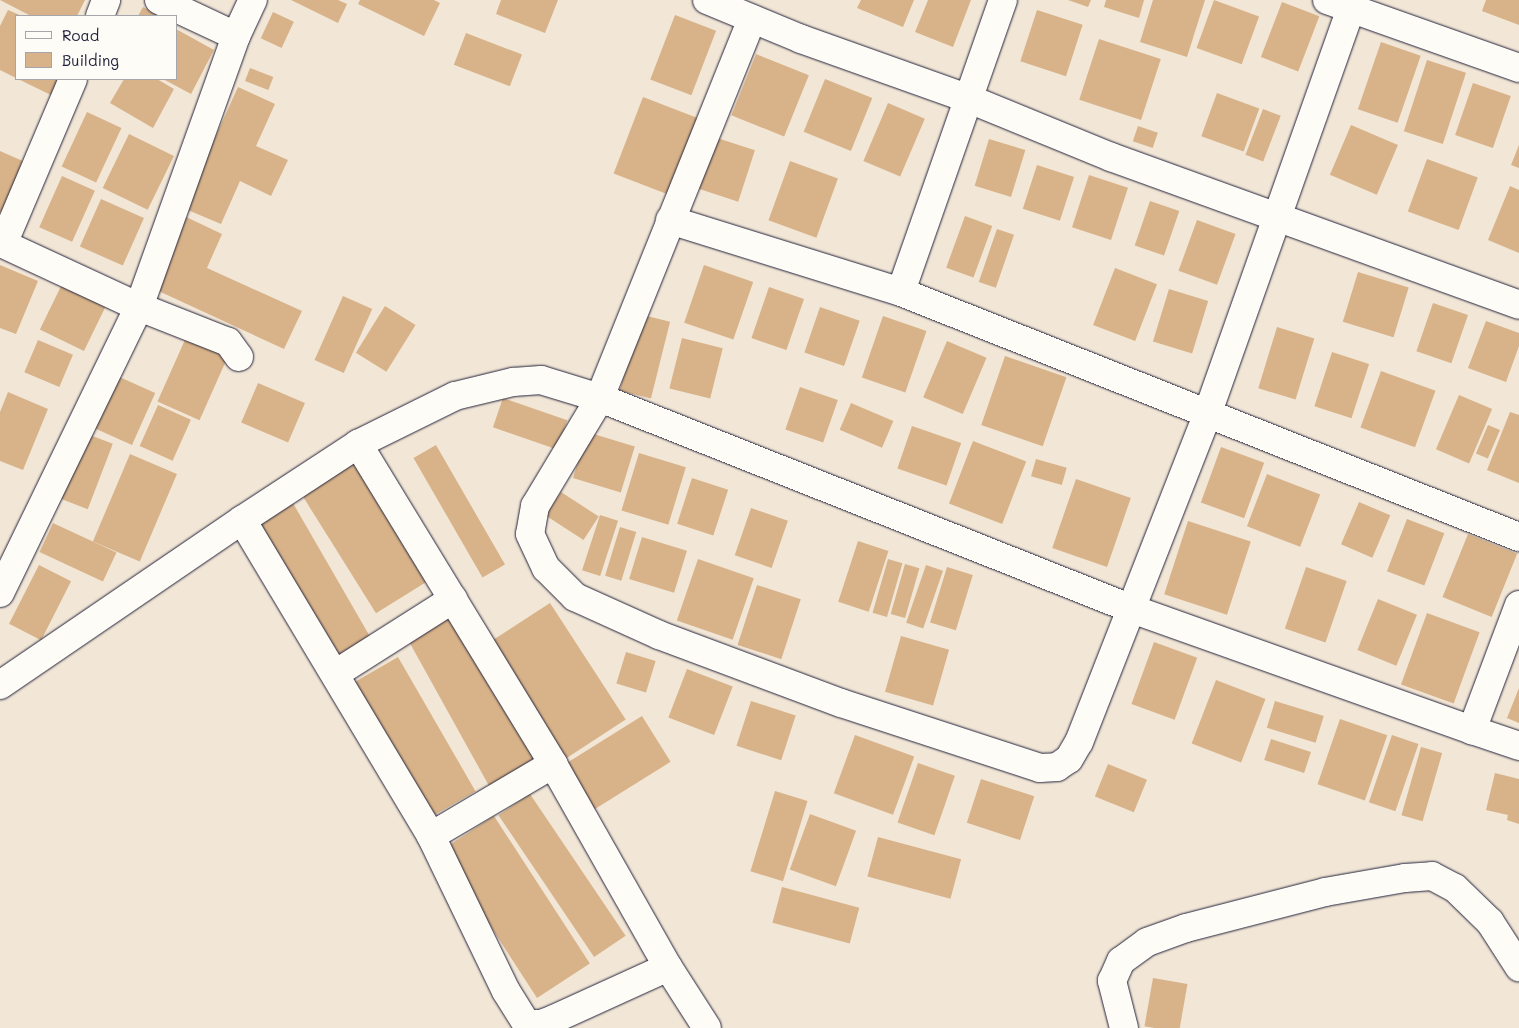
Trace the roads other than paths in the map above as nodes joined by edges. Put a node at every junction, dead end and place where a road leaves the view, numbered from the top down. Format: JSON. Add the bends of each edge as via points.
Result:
{"nodes":[{"id":1,"x":106,"y":0,"type":"edge"},
{"id":2,"x":159,"y":0,"type":"edge"},
{"id":3,"x":253,"y":0,"type":"edge"},
{"id":4,"x":707,"y":0,"type":"edge"},
{"id":5,"x":1004,"y":0,"type":"edge"},
{"id":6,"x":1344,"y":3,"type":"edge"},
{"id":7,"x":100,"y":15,"type":"edge"},
{"id":8,"x":752,"y":19,"type":"junction"},
{"id":9,"x":236,"y":36,"type":"junction"},
{"id":10,"x":1519,"y":68,"type":"edge"},
{"id":11,"x":73,"y":80,"type":"edge"},
{"id":12,"x":967,"y":98,"type":"junction"},
{"id":13,"x":1280,"y":216,"type":"junction"},
{"id":14,"x":670,"y":220,"type":"junction"},
{"id":15,"x":1,"y":246,"type":"edge"},
{"id":16,"x":901,"y":292,"type":"junction"},
{"id":17,"x":1519,"y":305,"type":"edge"},
{"id":18,"x":139,"y":307,"type":"junction"},
{"id":19,"x":239,"y":357,"type":"dead end"},
{"id":20,"x":600,"y":398,"type":"junction"},
{"id":21,"x":1208,"y":415,"type":"junction"},
{"id":22,"x":358,"y":444,"type":"junction"},
{"id":23,"x":242,"y":520,"type":"junction"},
{"id":24,"x":1519,"y":537,"type":"edge"},
{"id":25,"x":0,"y":594,"type":"edge"},
{"id":26,"x":453,"y":599,"type":"junction"},
{"id":27,"x":1519,"y":605,"type":"edge"},
{"id":28,"x":1132,"y":609,"type":"junction"},
{"id":29,"x":335,"y":674,"type":"junction"},
{"id":30,"x":0,"y":685,"type":"edge"},
{"id":31,"x":1472,"y":730,"type":"junction"},
{"id":32,"x":1519,"y":746,"type":"edge"},
{"id":33,"x":553,"y":764,"type":"junction"},
{"id":34,"x":431,"y":836,"type":"junction"},
{"id":35,"x":668,"y":967,"type":"junction"},
{"id":36,"x":1519,"y":967,"type":"edge"},
{"id":37,"x":528,"y":1026,"type":"edge"},
{"id":38,"x":707,"y":1028,"type":"edge"},
{"id":39,"x":1124,"y":1028,"type":"edge"}],
"edges":[{"from":1,"to":7,"type":"street"},
{"from":2,"to":9,"type":"street"},
{"from":3,"to":9,"type":"street"},
{"from":4,"to":8,"type":"street"},
{"from":5,"to":12,"type":"street"},
{"from":6,"to":10,"type":"street"},
{"from":6,"to":13,"type":"street"},
{"from":8,"to":12,"type":"street","via":[[921,84]]},
{"from":8,"to":14,"type":"street"},
{"from":9,"to":18,"type":"street"},
{"from":11,"to":15,"type":"street"},
{"from":12,"to":13,"type":"street","via":[[1111,157]]},
{"from":12,"to":16,"type":"street"},
{"from":13,"to":17,"type":"street"},
{"from":13,"to":21,"type":"street"},
{"from":14,"to":16,"type":"street"},
{"from":14,"to":20,"type":"street"},
{"from":15,"to":18,"type":"street"},
{"from":16,"to":21,"type":"street"},
{"from":18,"to":19,"type":"street","via":[[228,342]]},
{"from":18,"to":25,"type":"street"},
{"from":20,"to":22,"type":"street","via":[[541,380],[513,382],[455,396]]},
{"from":20,"to":28,"type":"street"},
{"from":20,"to":28,"type":"street","via":[[535,506],[530,534],[546,568],[575,597],[659,635],[841,703],[1040,768],[1057,767],[1069,759],[1079,742]]},
{"from":21,"to":24,"type":"street"},
{"from":21,"to":28,"type":"street"},
{"from":22,"to":23,"type":"street"},
{"from":22,"to":26,"type":"street"},
{"from":23,"to":29,"type":"street"},
{"from":23,"to":30,"type":"street"},
{"from":26,"to":29,"type":"street"},
{"from":26,"to":33,"type":"street"},
{"from":27,"to":31,"type":"street"},
{"from":28,"to":31,"type":"street"},
{"from":29,"to":34,"type":"street"},
{"from":31,"to":32,"type":"street"},
{"from":33,"to":34,"type":"street"},
{"from":33,"to":35,"type":"street"},
{"from":34,"to":37,"type":"street","via":[[506,991]]},
{"from":35,"to":37,"type":"street","via":[[554,1019]]},
{"from":35,"to":38,"type":"street"},
{"from":36,"to":39,"type":"street","via":[[1490,922],[1455,888],[1432,876],[1405,878],[1306,897],[1186,928],[1147,942],[1121,962],[1112,981]]}]}
